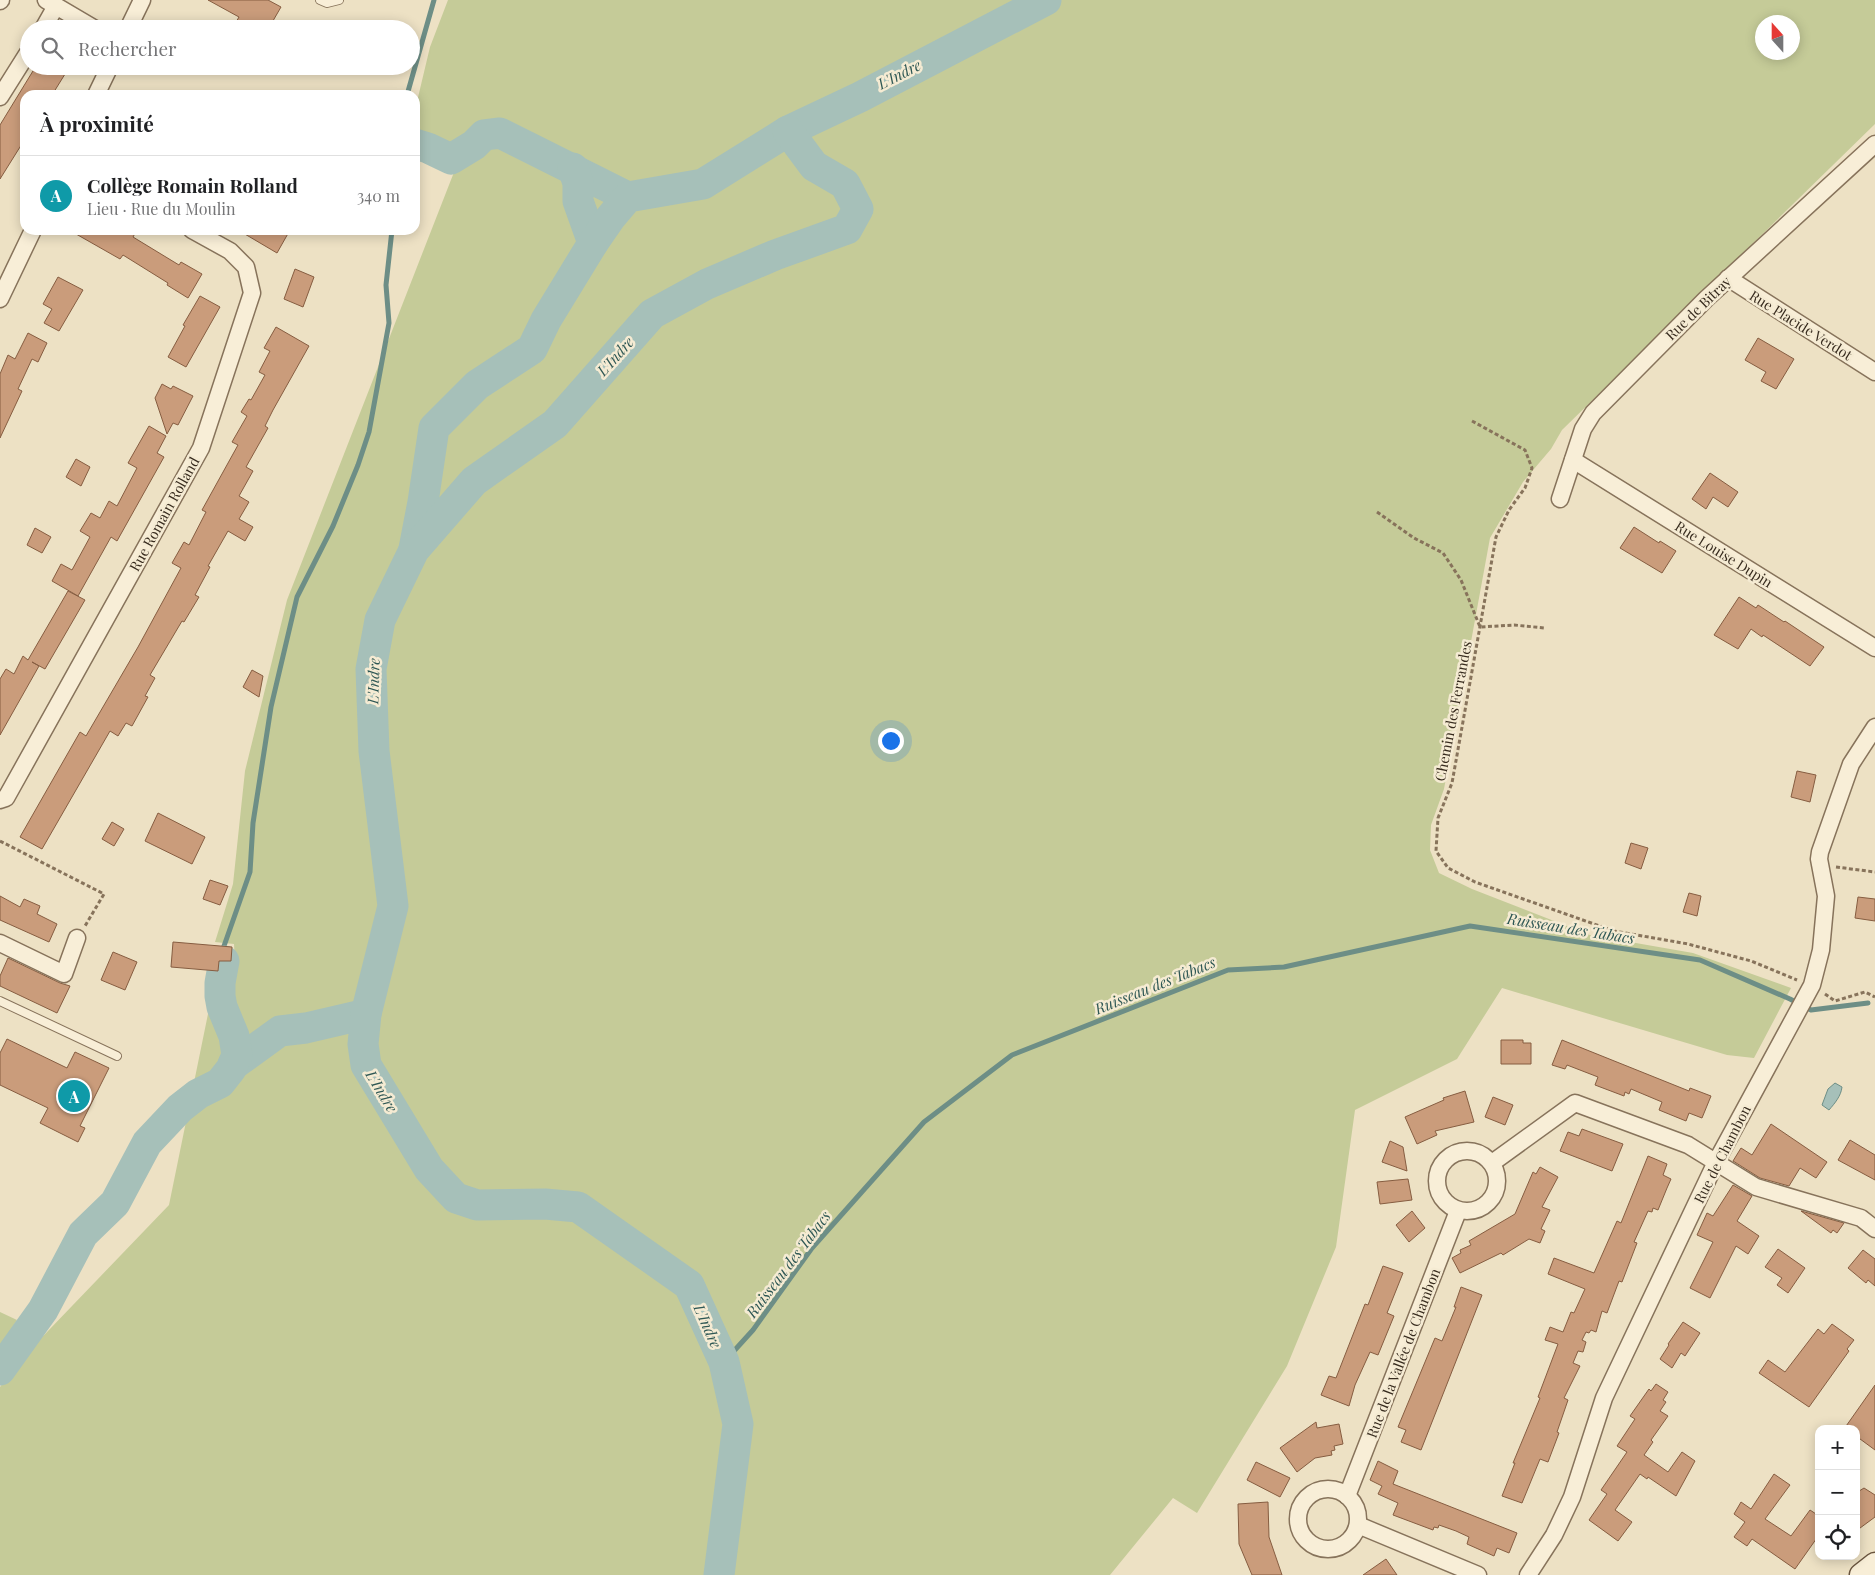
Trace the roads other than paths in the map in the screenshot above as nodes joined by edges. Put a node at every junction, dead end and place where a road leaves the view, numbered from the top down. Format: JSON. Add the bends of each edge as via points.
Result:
{"nodes":[{"id":1,"x":142,"y":0,"type":"edge"},
{"id":2,"x":320,"y":0,"type":"edge"},
{"id":3,"x":339,"y":0,"type":"edge"},
{"id":4,"x":51,"y":3,"type":"edge"},
{"id":5,"x":46,"y":20,"type":"edge"},
{"id":6,"x":80,"y":20,"type":"edge"},
{"id":7,"x":132,"y":20,"type":"edge"},
{"id":8,"x":20,"y":65,"type":"edge"},
{"id":9,"x":106,"y":75,"type":"edge"},
{"id":10,"x":98,"y":90,"type":"edge"},
{"id":11,"x":0,"y":97,"type":"edge"},
{"id":12,"x":1875,"y":144,"type":"edge"},
{"id":13,"x":30,"y":235,"type":"edge"},
{"id":14,"x":201,"y":235,"type":"edge"},
{"id":15,"x":5,"y":276,"type":"edge"},
{"id":16,"x":1728,"y":278,"type":"junction"},
{"id":17,"x":0,"y":299,"type":"edge"},
{"id":18,"x":1875,"y":372,"type":"edge"},
{"id":19,"x":1573,"y":460,"type":"junction"},
{"id":20,"x":1560,"y":499,"type":"dead end"},
{"id":21,"x":1875,"y":648,"type":"edge"},
{"id":22,"x":1875,"y":727,"type":"edge"},
{"id":23,"x":0,"y":800,"type":"edge"},
{"id":24,"x":77,"y":938,"type":"road end"},
{"id":25,"x":0,"y":943,"type":"edge"},
{"id":26,"x":0,"y":1001,"type":"edge"},
{"id":27,"x":118,"y":1056,"type":"dead end"},
{"id":28,"x":1716,"y":1162,"type":"junction"},
{"id":29,"x":1492,"y":1163,"type":"junction"},
{"id":30,"x":1458,"y":1211,"type":"junction"},
{"id":31,"x":1875,"y":1229,"type":"edge"},
{"id":32,"x":1347,"y":1496,"type":"junction"},
{"id":33,"x":1358,"y":1525,"type":"junction"},
{"id":34,"x":1875,"y":1564,"type":"edge"},
{"id":35,"x":1478,"y":1575,"type":"edge"},
{"id":36,"x":1528,"y":1575,"type":"edge"},
{"id":37,"x":1861,"y":1575,"type":"edge"}],
"edges":[{"from":1,"to":7,"type":"street"},
{"from":2,"to":3,"type":"lane","via":[[326,4]]},
{"from":4,"to":5,"type":"street"},
{"from":4,"to":6,"type":"street"},
{"from":8,"to":11,"type":"street"},
{"from":9,"to":10,"type":"street"},
{"from":12,"to":16,"type":"street","name":"Rue de Bitray"},
{"from":13,"to":15,"type":"street"},
{"from":14,"to":23,"type":"street","name":"Rue Romain Rolland","via":[[230,251],[246,267],[252,293],[201,448],[6,798]]},
{"from":15,"to":17,"type":"street"},
{"from":16,"to":18,"type":"street","name":"Rue Placide Verdot"},
{"from":16,"to":19,"type":"street","name":"Rue de Bitray","via":[[1593,413],[1583,429]]},
{"from":19,"to":20,"type":"street","name":"Rue de Bitray"},
{"from":19,"to":21,"type":"street","name":"Rue Louise Dupin"},
{"from":22,"to":28,"type":"street","name":"Rue de Chambon","via":[[1847,772],[1820,852],[1826,896],[1820,950],[1810,990]]},
{"from":24,"to":25,"type":"street","via":[[64,974]]},
{"from":26,"to":27,"type":"lane"},
{"from":28,"to":29,"type":"street","via":[[1688,1145],[1575,1103]]},
{"from":28,"to":31,"type":"street","via":[[1756,1187],[1861,1218]]},
{"from":28,"to":36,"type":"street","name":"Rue de Chambon","via":[[1604,1398],[1568,1504],[1554,1535]]},
{"from":29,"to":30,"type":"street","via":[[1497,1187],[1490,1200],[1474,1211]]},
{"from":29,"to":30,"type":"street","via":[[1479,1152],[1459,1151],[1443,1161],[1436,1175],[1438,1192],[1447,1205]]},
{"from":30,"to":32,"type":"street","name":"Rue de la Vallée de Chambon"},
{"from":32,"to":33,"type":"street","via":[[1358,1514]]},
{"from":32,"to":33,"type":"street","via":[[1335,1490],[1322,1490],[1310,1495],[1298,1517],[1300,1530],[1307,1541],[1318,1548],[1331,1550],[1343,1546],[1353,1537]]},
{"from":33,"to":35,"type":"street"},
{"from":34,"to":37,"type":"main road"}]}
